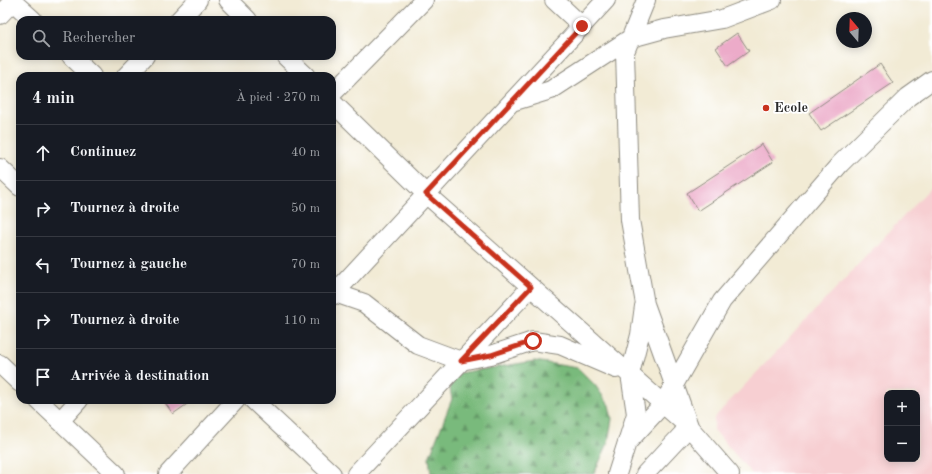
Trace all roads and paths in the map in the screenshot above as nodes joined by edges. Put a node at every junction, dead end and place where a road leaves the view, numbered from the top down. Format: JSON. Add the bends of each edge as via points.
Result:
{"nodes":[{"id":1,"x":13,"y":0,"type":"edge"},
{"id":2,"x":198,"y":0,"type":"edge"},
{"id":3,"x":228,"y":0,"type":"edge"},
{"id":4,"x":424,"y":0,"type":"edge"},
{"id":5,"x":554,"y":0,"type":"edge"},
{"id":6,"x":606,"y":0,"type":"edge"},
{"id":7,"x":646,"y":0,"type":"edge"},
{"id":8,"x":772,"y":0,"type":"edge"},
{"id":9,"x":0,"y":15,"type":"edge"},
{"id":10,"x":29,"y":16,"type":"edge"},
{"id":11,"x":183,"y":16,"type":"edge"},
{"id":12,"x":244,"y":16,"type":"edge"},
{"id":13,"x":582,"y":26,"type":"junction"},
{"id":14,"x":631,"y":38,"type":"junction"},
{"id":15,"x":75,"y":60,"type":"edge"},
{"id":16,"x":141,"y":60,"type":"edge"},
{"id":17,"x":289,"y":60,"type":"edge"},
{"id":18,"x":88,"y":72,"type":"edge"},
{"id":19,"x":130,"y":72,"type":"edge"},
{"id":20,"x":302,"y":72,"type":"edge"},
{"id":21,"x":932,"y":80,"type":"edge"},
{"id":22,"x":336,"y":90,"type":"edge"},
{"id":23,"x":511,"y":102,"type":"junction"},
{"id":24,"x":336,"y":106,"type":"edge"},
{"id":25,"x":0,"y":168,"type":"edge"},
{"id":26,"x":16,"y":183,"type":"edge"},
{"id":27,"x":426,"y":194,"type":"junction"},
{"id":28,"x":531,"y":287,"type":"junction"},
{"id":29,"x":336,"y":292,"type":"edge"},
{"id":30,"x":336,"y":296,"type":"edge"},
{"id":31,"x":645,"y":304,"type":"junction"},
{"id":32,"x":461,"y":361,"type":"junction"},
{"id":33,"x":630,"y":374,"type":"junction"},
{"id":34,"x":675,"y":386,"type":"junction"},
{"id":35,"x":42,"y":404,"type":"edge"},
{"id":36,"x":75,"y":404,"type":"edge"},
{"id":37,"x":232,"y":404,"type":"edge"},
{"id":38,"x":258,"y":404,"type":"edge"},
{"id":39,"x":663,"y":404,"type":"junction"},
{"id":40,"x":60,"y":421,"type":"junction"},
{"id":41,"x":689,"y":427,"type":"junction"},
{"id":42,"x":627,"y":443,"type":"junction"},
{"id":43,"x":116,"y":474,"type":"edge"},
{"id":44,"x":168,"y":474,"type":"edge"},
{"id":45,"x":332,"y":474,"type":"edge"},
{"id":46,"x":356,"y":474,"type":"edge"},
{"id":47,"x":617,"y":474,"type":"edge"},
{"id":48,"x":645,"y":474,"type":"edge"},
{"id":49,"x":730,"y":474,"type":"edge"}],
"edges":[{"from":1,"to":9,"type":"street"},
{"from":1,"to":10,"type":"street"},
{"from":2,"to":11,"type":"street"},
{"from":3,"to":12,"type":"street"},
{"from":4,"to":22,"type":"street"},
{"from":5,"to":13,"type":"street"},
{"from":6,"to":13,"type":"street"},
{"from":7,"to":14,"type":"street"},
{"from":8,"to":14,"type":"street","via":[[722,19],[664,29]]},
{"from":13,"to":23,"type":"street"},
{"from":14,"to":23,"type":"street","via":[[551,90]]},
{"from":14,"to":31,"type":"street","via":[[625,52],[630,220]]},
{"from":15,"to":18,"type":"street"},
{"from":16,"to":19,"type":"street"},
{"from":17,"to":20,"type":"street"},
{"from":21,"to":34,"type":"street","via":[[908,97],[840,164],[722,301]]},
{"from":23,"to":27,"type":"street"},
{"from":24,"to":27,"type":"street"},
{"from":25,"to":26,"type":"street"},
{"from":27,"to":28,"type":"street"},
{"from":27,"to":29,"type":"street"},
{"from":28,"to":32,"type":"street"},
{"from":28,"to":33,"type":"street"},
{"from":30,"to":32,"type":"street","via":[[364,303],[418,345]]},
{"from":31,"to":33,"type":"street"},
{"from":31,"to":34,"type":"street"},
{"from":32,"to":33,"type":"street","via":[[491,355],[533,341],[560,345]]},
{"from":32,"to":46,"type":"street"},
{"from":33,"to":39,"type":"street"},
{"from":33,"to":42,"type":"street","via":[[636,414]]},
{"from":34,"to":39,"type":"street"},
{"from":34,"to":41,"type":"street"},
{"from":35,"to":40,"type":"street"},
{"from":36,"to":40,"type":"street"},
{"from":37,"to":44,"type":"street"},
{"from":38,"to":45,"type":"street"},
{"from":39,"to":41,"type":"street"},
{"from":39,"to":42,"type":"street"},
{"from":40,"to":43,"type":"street"},
{"from":41,"to":48,"type":"street"},
{"from":41,"to":49,"type":"street"},
{"from":42,"to":47,"type":"street"}]}
